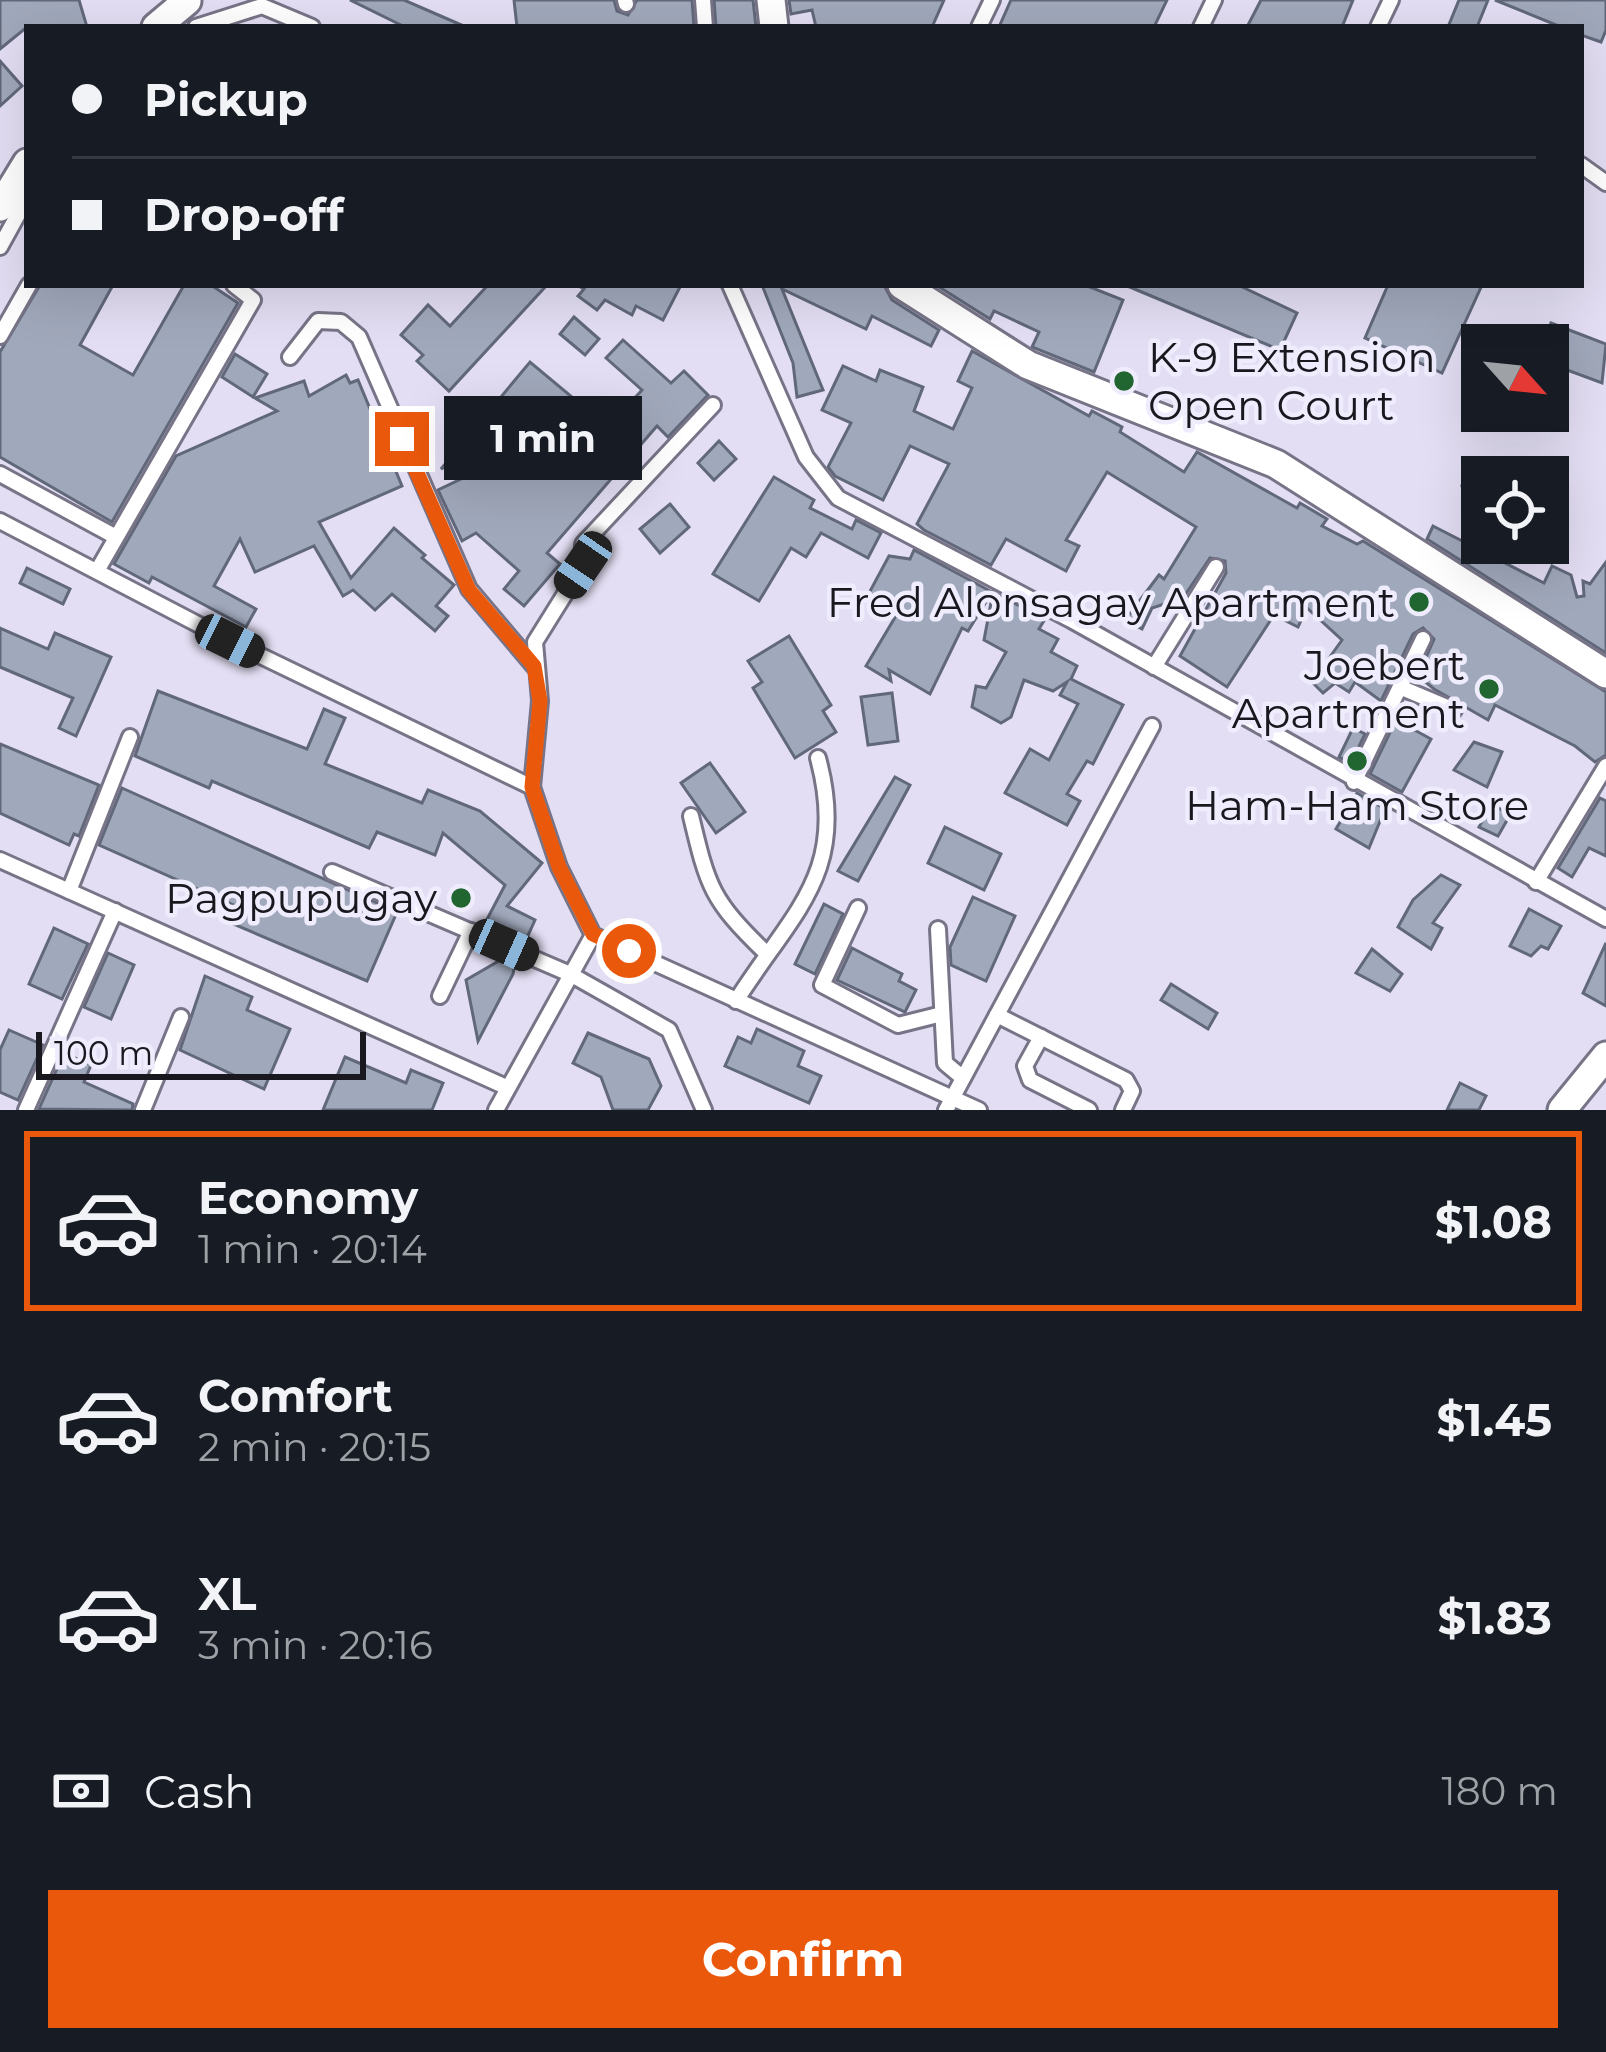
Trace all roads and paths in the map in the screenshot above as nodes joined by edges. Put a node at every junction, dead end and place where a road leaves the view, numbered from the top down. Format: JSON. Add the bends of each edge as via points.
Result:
{"nodes":[{"id":1,"x":188,"y":1,"type":"edge"},
{"id":2,"x":160,"y":24,"type":"edge"},
{"id":3,"x":205,"y":24,"type":"edge"},
{"id":4,"x":305,"y":24,"type":"edge"},
{"id":5,"x":24,"y":168,"type":"edge"},
{"id":6,"x":24,"y":203,"type":"edge"},
{"id":7,"x":0,"y":207,"type":"edge"},
{"id":8,"x":0,"y":247,"type":"edge"},
{"id":9,"x":27,"y":288,"type":"edge"},
{"id":10,"x":238,"y":288,"type":"edge"},
{"id":11,"x":731,"y":288,"type":"edge"},
{"id":12,"x":907,"y":288,"type":"edge"},
{"id":13,"x":0,"y":336,"type":"edge"},
{"id":14,"x":290,"y":357,"type":"dead end"},
{"id":15,"x":713,"y":405,"type":"dead end"},
{"id":16,"x":0,"y":474,"type":"edge"},
{"id":17,"x":0,"y":521,"type":"edge"},
{"id":18,"x":116,"y":537,"type":"junction"},
{"id":19,"x":1216,"y":567,"type":"dead end"},
{"id":20,"x":97,"y":571,"type":"junction"},
{"id":21,"x":1423,"y":639,"type":"dead end"},
{"id":22,"x":534,"y":666,"type":"junction"},
{"id":23,"x":1154,"y":667,"type":"junction"},
{"id":24,"x":1606,"y":674,"type":"edge"},
{"id":25,"x":1402,"y":688,"type":"junction"},
{"id":26,"x":1454,"y":710,"type":"dead end"},
{"id":27,"x":1152,"y":726,"type":"dead end"},
{"id":28,"x":130,"y":737,"type":"dead end"},
{"id":29,"x":818,"y":758,"type":"dead end"},
{"id":30,"x":1606,"y":766,"type":"edge"},
{"id":31,"x":1354,"y":782,"type":"junction"},
{"id":32,"x":532,"y":787,"type":"junction"},
{"id":33,"x":691,"y":816,"type":"dead end"},
{"id":34,"x":0,"y":860,"type":"edge"},
{"id":35,"x":332,"y":872,"type":"dead end"},
{"id":36,"x":1536,"y":882,"type":"junction"},
{"id":37,"x":69,"y":891,"type":"junction"},
{"id":38,"x":859,"y":908,"type":"dead end"},
{"id":39,"x":115,"y":911,"type":"junction"},
{"id":40,"x":1606,"y":920,"type":"edge"},
{"id":41,"x":938,"y":929,"type":"dead end"},
{"id":42,"x":471,"y":931,"type":"junction"},
{"id":43,"x":593,"y":934,"type":"junction"},
{"id":44,"x":766,"y":953,"type":"junction"},
{"id":45,"x":570,"y":974,"type":"junction"},
{"id":46,"x":440,"y":996,"type":"dead end"},
{"id":47,"x":736,"y":1000,"type":"junction"},
{"id":48,"x":942,"y":1015,"type":"junction"},
{"id":49,"x":997,"y":1015,"type":"junction"},
{"id":50,"x":181,"y":1017,"type":"dead end"},
{"id":51,"x":1041,"y":1037,"type":"junction"},
{"id":52,"x":1606,"y":1056,"type":"edge"},
{"id":53,"x":963,"y":1078,"type":"junction"},
{"id":54,"x":506,"y":1087,"type":"junction"},
{"id":55,"x":950,"y":1103,"type":"edge"},
{"id":56,"x":26,"y":1110,"type":"edge"},
{"id":57,"x":143,"y":1110,"type":"edge"},
{"id":58,"x":496,"y":1110,"type":"edge"},
{"id":59,"x":704,"y":1110,"type":"edge"},
{"id":60,"x":979,"y":1110,"type":"edge"},
{"id":61,"x":1089,"y":1110,"type":"edge"},
{"id":62,"x":1123,"y":1110,"type":"edge"},
{"id":63,"x":1562,"y":1110,"type":"edge"}],
"edges":[{"from":1,"to":2,"type":"street"},
{"from":3,"to":4,"type":"lane","via":[[262,6]]},
{"from":5,"to":7,"type":"street"},
{"from":6,"to":8,"type":"lane"},
{"from":9,"to":13,"type":"lane"},
{"from":10,"to":18,"type":"lane","via":[[254,300]]},
{"from":11,"to":23,"type":"lane","via":[[806,457],[838,498]]},
{"from":12,"to":24,"type":"street","via":[[1028,365],[1276,464]]},
{"from":14,"to":22,"type":"lane","via":[[318,321],[340,322],[358,337],[469,590]]},
{"from":15,"to":22,"type":"lane","via":[[584,544],[583,565],[541,626]]},
{"from":16,"to":18,"type":"lane"},
{"from":17,"to":20,"type":"lane"},
{"from":18,"to":20,"type":"lane"},
{"from":19,"to":23,"type":"lane"},
{"from":20,"to":32,"type":"lane"},
{"from":21,"to":25,"type":"lane"},
{"from":22,"to":32,"type":"lane","via":[[540,701]]},
{"from":23,"to":31,"type":"lane"},
{"from":25,"to":26,"type":"lane"},
{"from":25,"to":31,"type":"lane"},
{"from":27,"to":49,"type":"lane"},
{"from":28,"to":37,"type":"lane"},
{"from":29,"to":44,"type":"lane","via":[[831,805],[825,858]]},
{"from":30,"to":36,"type":"lane"},
{"from":31,"to":36,"type":"lane"},
{"from":32,"to":43,"type":"lane"},
{"from":33,"to":44,"type":"lane","via":[[709,887]]},
{"from":34,"to":37,"type":"lane"},
{"from":35,"to":42,"type":"lane"},
{"from":36,"to":40,"type":"lane"},
{"from":37,"to":39,"type":"lane"},
{"from":38,"to":48,"type":"lane","via":[[822,985],[898,1024]]},
{"from":39,"to":54,"type":"lane"},
{"from":39,"to":56,"type":"lane"},
{"from":41,"to":48,"type":"lane"},
{"from":42,"to":45,"type":"lane"},
{"from":42,"to":46,"type":"lane"},
{"from":43,"to":45,"type":"lane"},
{"from":43,"to":47,"type":"lane"},
{"from":44,"to":47,"type":"lane"},
{"from":45,"to":54,"type":"lane"},
{"from":45,"to":59,"type":"lane","via":[[669,1030]]},
{"from":47,"to":55,"type":"lane"},
{"from":48,"to":53,"type":"lane","via":[[945,1064]]},
{"from":49,"to":51,"type":"lane"},
{"from":49,"to":53,"type":"lane"},
{"from":50,"to":57,"type":"lane"},
{"from":51,"to":61,"type":"lane","via":[[1025,1066],[1030,1080]]},
{"from":51,"to":62,"type":"lane","via":[[1126,1080],[1132,1091]]},
{"from":52,"to":63,"type":"street"},
{"from":53,"to":55,"type":"lane"},
{"from":54,"to":58,"type":"lane"},
{"from":55,"to":60,"type":"lane"}]}
